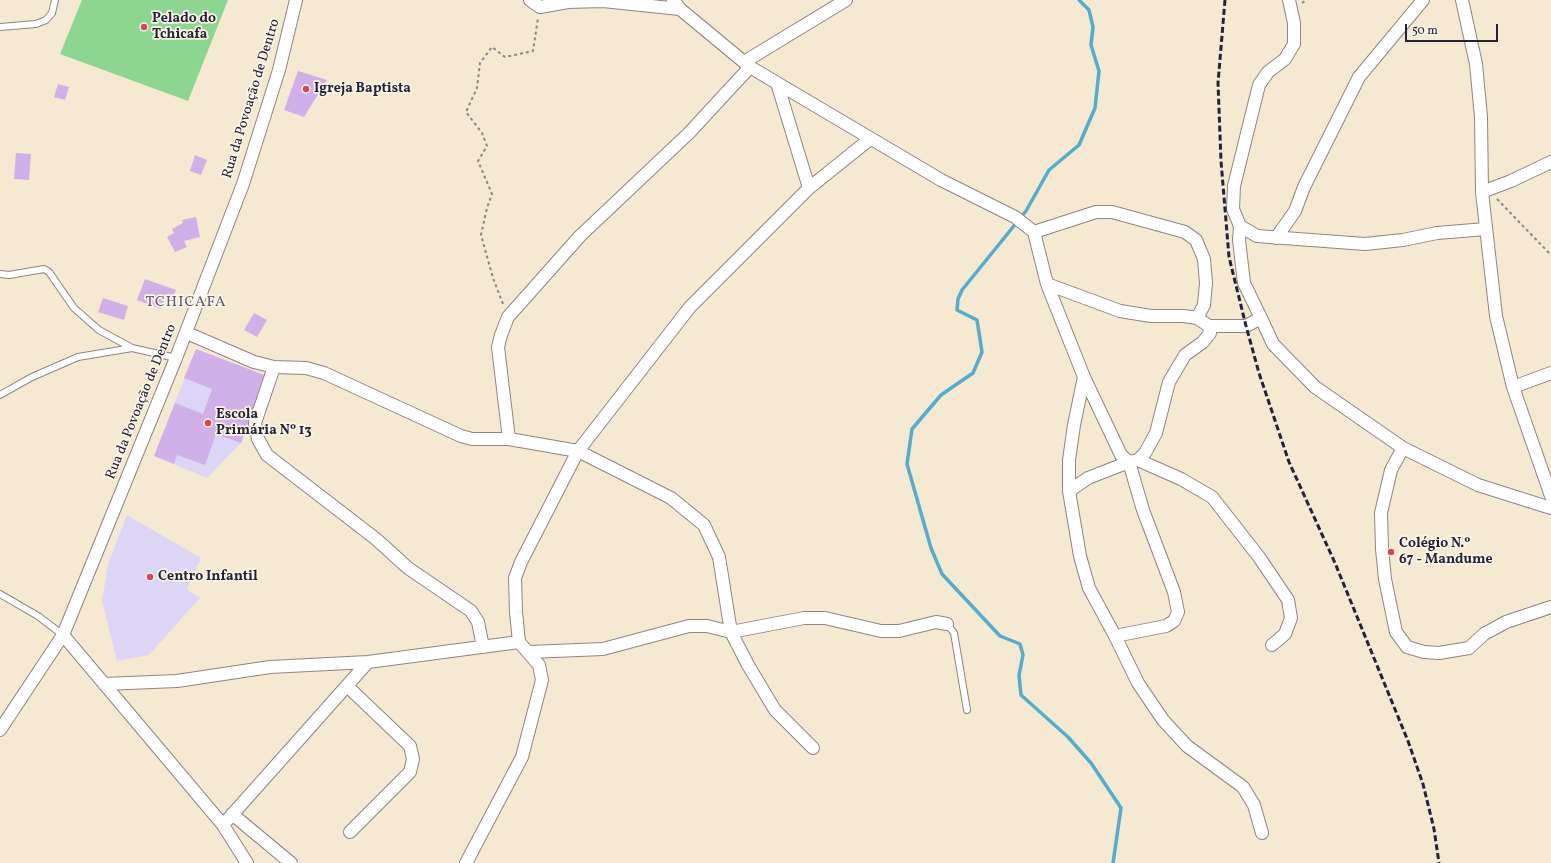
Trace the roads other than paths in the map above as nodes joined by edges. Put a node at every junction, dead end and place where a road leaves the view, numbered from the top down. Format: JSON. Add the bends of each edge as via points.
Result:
{"nodes":[{"id":1,"x":55,"y":0,"type":"edge"},
{"id":2,"x":296,"y":0,"type":"edge"},
{"id":3,"x":530,"y":0,"type":"edge"},
{"id":4,"x":846,"y":0,"type":"edge"},
{"id":5,"x":1289,"y":0,"type":"edge"},
{"id":6,"x":1424,"y":0,"type":"edge"},
{"id":7,"x":1462,"y":0,"type":"edge"},
{"id":8,"x":676,"y":4,"type":"edge"},
{"id":9,"x":0,"y":27,"type":"edge"},
{"id":10,"x":747,"y":65,"type":"junction"},
{"id":11,"x":777,"y":83,"type":"junction"},
{"id":12,"x":870,"y":139,"type":"junction"},
{"id":13,"x":1551,"y":162,"type":"edge"},
{"id":14,"x":809,"y":188,"type":"junction"},
{"id":15,"x":1485,"y":190,"type":"junction"},
{"id":16,"x":1240,"y":226,"type":"junction"},
{"id":17,"x":1031,"y":229,"type":"junction"},
{"id":18,"x":1486,"y":229,"type":"junction"},
{"id":19,"x":1276,"y":238,"type":"junction"},
{"id":20,"x":0,"y":274,"type":"edge"},
{"id":21,"x":1047,"y":284,"type":"junction"},
{"id":22,"x":1198,"y":318,"type":"junction"},
{"id":23,"x":1261,"y":318,"type":"junction"},
{"id":24,"x":1209,"y":326,"type":"junction"},
{"id":25,"x":187,"y":333,"type":"junction"},
{"id":26,"x":132,"y":348,"type":"junction"},
{"id":27,"x":176,"y":358,"type":"junction"},
{"id":28,"x":274,"y":367,"type":"junction"},
{"id":29,"x":1551,"y":373,"type":"edge"},
{"id":30,"x":1084,"y":377,"type":"junction"},
{"id":31,"x":1513,"y":387,"type":"junction"},
{"id":32,"x":0,"y":395,"type":"edge"},
{"id":33,"x":509,"y":439,"type":"junction"},
{"id":34,"x":1403,"y":448,"type":"junction"},
{"id":35,"x":578,"y":451,"type":"junction"},
{"id":36,"x":1133,"y":461,"type":"junction"},
{"id":37,"x":1069,"y":492,"type":"junction"},
{"id":38,"x":1551,"y":496,"type":"edge"},
{"id":39,"x":1551,"y":508,"type":"edge"},
{"id":40,"x":0,"y":594,"type":"edge"},
{"id":41,"x":1551,"y":607,"type":"edge"},
{"id":42,"x":947,"y":624,"type":"joint"},
{"id":43,"x":731,"y":632,"type":"junction"},
{"id":44,"x":63,"y":635,"type":"junction"},
{"id":45,"x":1115,"y":636,"type":"junction"},
{"id":46,"x":519,"y":642,"type":"junction"},
{"id":47,"x":1272,"y":645,"type":"dead end"},
{"id":48,"x":483,"y":648,"type":"junction"},
{"id":49,"x":529,"y":652,"type":"junction"},
{"id":50,"x":368,"y":662,"type":"junction"},
{"id":51,"x":104,"y":684,"type":"junction"},
{"id":52,"x":347,"y":686,"type":"junction"},
{"id":53,"x":967,"y":710,"type":"dead end"},
{"id":54,"x":0,"y":730,"type":"edge"},
{"id":55,"x":813,"y":748,"type":"dead end"},
{"id":56,"x":232,"y":814,"type":"junction"},
{"id":57,"x":223,"y":825,"type":"junction"},
{"id":58,"x":350,"y":832,"type":"dead end"},
{"id":59,"x":1262,"y":833,"type":"dead end"},
{"id":60,"x":247,"y":863,"type":"edge"},
{"id":61,"x":291,"y":863,"type":"edge"},
{"id":62,"x":466,"y":863,"type":"edge"}],
"edges":[{"from":1,"to":9,"type":"lane","via":[[52,13],[46,20],[36,24]]},
{"from":2,"to":25,"type":"street","name":"Rua da Povoação de Dentro","via":[[279,70],[243,184]]},
{"from":3,"to":8,"type":"street","via":[[540,7],[603,0]]},
{"from":4,"to":10,"type":"street"},
{"from":5,"to":16,"type":"street","via":[[1294,22],[1294,44],[1285,59],[1268,72],[1259,85],[1234,186],[1233,209]]},
{"from":6,"to":19,"type":"street","via":[[1359,77],[1304,187],[1295,211]]},
{"from":7,"to":15,"type":"street","via":[[1476,64]]},
{"from":8,"to":10,"type":"street"},
{"from":10,"to":11,"type":"street"},
{"from":10,"to":33,"type":"street","via":[[689,133],[580,236],[508,317],[498,347]]},
{"from":11,"to":12,"type":"street"},
{"from":11,"to":14,"type":"street"},
{"from":12,"to":14,"type":"street"},
{"from":12,"to":17,"type":"street","via":[[941,180],[1015,217]]},
{"from":13,"to":15,"type":"street"},
{"from":14,"to":35,"type":"street","via":[[690,307]]},
{"from":15,"to":18,"type":"street"},
{"from":16,"to":19,"type":"street","via":[[1257,236]]},
{"from":16,"to":23,"type":"street","via":[[1244,283]]},
{"from":17,"to":21,"type":"street"},
{"from":17,"to":22,"type":"street","via":[[1096,212],[1112,212],[1185,232],[1196,240],[1204,260],[1204,305]]},
{"from":18,"to":19,"type":"street","via":[[1364,244]]},
{"from":18,"to":31,"type":"street","via":[[1496,316]]},
{"from":20,"to":26,"type":"lane","via":[[10,275],[44,269],[49,272],[74,308],[99,330]]},
{"from":21,"to":22,"type":"street","via":[[1120,311],[1151,316]]},
{"from":21,"to":30,"type":"street"},
{"from":22,"to":24,"type":"street"},
{"from":23,"to":24,"type":"street","via":[[1246,326]]},
{"from":23,"to":34,"type":"street","via":[[1273,344],[1315,387]]},
{"from":24,"to":36,"type":"street","via":[[1210,333],[1203,342],[1185,355],[1168,382],[1156,433],[1145,453]]},
{"from":25,"to":27,"type":"street","name":"Rua da Povoação de Dentro"},
{"from":25,"to":28,"type":"street","via":[[254,362]]},
{"from":26,"to":27,"type":"lane"},
{"from":26,"to":32,"type":"lane","via":[[78,357],[32,377]]},
{"from":27,"to":44,"type":"street","name":"Rua da Povoação de Dentro"},
{"from":28,"to":33,"type":"street","via":[[306,368],[324,373],[461,436],[472,439]]},
{"from":28,"to":48,"type":"street","via":[[255,423],[258,439],[266,455],[376,539],[408,568],[471,611],[478,622]]},
{"from":29,"to":31,"type":"street"},
{"from":30,"to":36,"type":"street","via":[[1121,455]]},
{"from":30,"to":37,"type":"street","via":[[1069,460]]},
{"from":31,"to":38,"type":"street"},
{"from":33,"to":35,"type":"street"},
{"from":34,"to":39,"type":"street","via":[[1478,485]]},
{"from":34,"to":41,"type":"street","via":[[1391,470],[1381,513],[1385,579],[1396,632],[1407,647],[1439,654],[1469,648],[1484,634],[1506,622]]},
{"from":35,"to":43,"type":"street","via":[[671,498],[704,525],[719,557]]},
{"from":35,"to":46,"type":"street","via":[[515,578]]},
{"from":36,"to":37,"type":"street","via":[[1088,478]]},
{"from":36,"to":45,"type":"street","via":[[1143,510],[1174,592],[1178,612],[1174,621],[1166,626]]},
{"from":36,"to":47,"type":"street","via":[[1181,479],[1212,497],[1258,557],[1288,600],[1291,618],[1285,634]]},
{"from":37,"to":45,"type":"street","via":[[1080,556],[1089,588]]},
{"from":40,"to":44,"type":"lane","via":[[38,616]]},
{"from":42,"to":43,"type":"street","via":[[936,622],[899,631],[881,631],[825,618],[804,618]]},
{"from":42,"to":53,"type":"lane","via":[[954,633]]},
{"from":43,"to":49,"type":"street","via":[[707,626],[689,626],[603,648]]},
{"from":43,"to":55,"type":"street","via":[[775,710]]},
{"from":44,"to":51,"type":"street"},
{"from":44,"to":54,"type":"street","name":"Rua da Povoação de Dentro"},
{"from":45,"to":59,"type":"street","via":[[1138,683],[1162,720],[1187,746],[1243,787],[1254,805]]},
{"from":46,"to":48,"type":"street"},
{"from":46,"to":49,"type":"street"},
{"from":48,"to":50,"type":"street"},
{"from":49,"to":62,"type":"street","via":[[539,665],[542,680],[522,757]]},
{"from":50,"to":51,"type":"street","via":[[270,667],[177,681]]},
{"from":50,"to":52,"type":"street"},
{"from":51,"to":57,"type":"street"},
{"from":52,"to":56,"type":"street"},
{"from":52,"to":58,"type":"street","via":[[410,746],[413,759],[410,772]]},
{"from":56,"to":57,"type":"street"},
{"from":56,"to":61,"type":"street"},
{"from":57,"to":60,"type":"street"}]}
